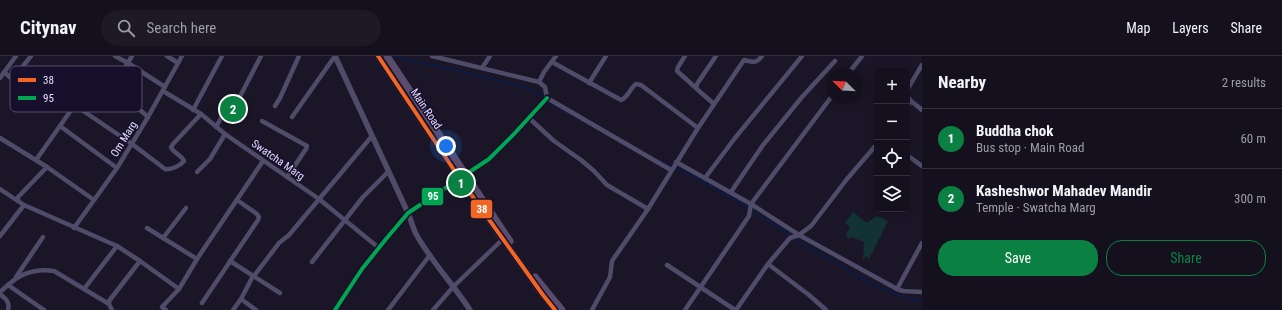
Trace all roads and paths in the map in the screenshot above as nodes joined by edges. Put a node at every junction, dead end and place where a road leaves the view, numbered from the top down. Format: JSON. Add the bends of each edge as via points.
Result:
{"nodes":[{"id":1,"x":16,"y":56,"type":"edge"},
{"id":2,"x":31,"y":56,"type":"edge"},
{"id":3,"x":114,"y":56,"type":"edge"},
{"id":4,"x":132,"y":56,"type":"edge"},
{"id":5,"x":167,"y":56,"type":"edge"},
{"id":6,"x":182,"y":56,"type":"edge"},
{"id":7,"x":222,"y":56,"type":"edge"},
{"id":8,"x":261,"y":56,"type":"edge"},
{"id":9,"x":299,"y":56,"type":"edge"},
{"id":10,"x":335,"y":56,"type":"edge"},
{"id":11,"x":378,"y":56,"type":"edge"},
{"id":12,"x":387,"y":56,"type":"edge"},
{"id":13,"x":432,"y":56,"type":"edge"},
{"id":14,"x":490,"y":56,"type":"edge"},
{"id":15,"x":556,"y":56,"type":"edge"},
{"id":16,"x":606,"y":56,"type":"edge"},
{"id":17,"x":685,"y":56,"type":"edge"},
{"id":18,"x":716,"y":56,"type":"edge"},
{"id":19,"x":762,"y":56,"type":"edge"},
{"id":20,"x":802,"y":56,"type":"edge"},
{"id":21,"x":862,"y":56,"type":"edge"},
{"id":22,"x":835,"y":61,"type":"dead end"},
{"id":23,"x":128,"y":62,"type":"junction"},
{"id":24,"x":552,"y":62,"type":"junction"},
{"id":25,"x":178,"y":63,"type":"junction"},
{"id":26,"x":922,"y":65,"type":"edge"},
{"id":27,"x":23,"y":66,"type":"edge"},
{"id":28,"x":126,"y":66,"type":"edge"},
{"id":29,"x":133,"y":66,"type":"edge"},
{"id":30,"x":482,"y":68,"type":"junction"},
{"id":31,"x":853,"y":68,"type":"edge"},
{"id":32,"x":4,"y":72,"type":"junction"},
{"id":33,"x":142,"y":72,"type":"edge"},
{"id":34,"x":0,"y":78,"type":"edge"},
{"id":35,"x":10,"y":78,"type":"edge"},
{"id":36,"x":539,"y":82,"type":"junction"},
{"id":37,"x":589,"y":83,"type":"junction"},
{"id":38,"x":910,"y":85,"type":"edge"},
{"id":39,"x":696,"y":88,"type":"junction"},
{"id":40,"x":164,"y":89,"type":"junction"},
{"id":41,"x":547,"y":98,"type":"junction"},
{"id":42,"x":911,"y":101,"type":"joint"},
{"id":43,"x":714,"y":104,"type":"junction"},
{"id":44,"x":826,"y":104,"type":"edge"},
{"id":45,"x":909,"y":104,"type":"edge"},
{"id":46,"x":274,"y":106,"type":"dead end"},
{"id":47,"x":193,"y":110,"type":"junction"},
{"id":48,"x":922,"y":110,"type":"edge"},
{"id":49,"x":70,"y":112,"type":"edge"},
{"id":50,"x":87,"y":112,"type":"edge"},
{"id":51,"x":142,"y":112,"type":"edge"},
{"id":52,"x":201,"y":114,"type":"junction"},
{"id":53,"x":148,"y":117,"type":"junction"},
{"id":54,"x":292,"y":117,"type":"dead end"},
{"id":55,"x":528,"y":118,"type":"junction"},
{"id":56,"x":262,"y":121,"type":"dead end"},
{"id":57,"x":60,"y":126,"type":"junction"},
{"id":58,"x":216,"y":127,"type":"junction"},
{"id":59,"x":698,"y":128,"type":"junction"},
{"id":60,"x":226,"y":134,"type":"junction"},
{"id":61,"x":372,"y":136,"type":"junction"},
{"id":62,"x":0,"y":138,"type":"edge"},
{"id":63,"x":132,"y":144,"type":"junction"},
{"id":64,"x":874,"y":148,"type":"edge"},
{"id":65,"x":910,"y":157,"type":"edge"},
{"id":66,"x":36,"y":160,"type":"junction"},
{"id":67,"x":263,"y":161,"type":"junction"},
{"id":68,"x":676,"y":162,"type":"junction"},
{"id":69,"x":922,"y":166,"type":"edge"},
{"id":70,"x":48,"y":167,"type":"junction"},
{"id":71,"x":117,"y":168,"type":"junction"},
{"id":72,"x":671,"y":170,"type":"junction"},
{"id":73,"x":389,"y":171,"type":"junction"},
{"id":74,"x":197,"y":172,"type":"dead end"},
{"id":75,"x":287,"y":177,"type":"junction"},
{"id":76,"x":463,"y":177,"type":"junction"},
{"id":77,"x":705,"y":178,"type":"junction"},
{"id":78,"x":0,"y":189,"type":"edge"},
{"id":79,"x":730,"y":192,"type":"junction"},
{"id":80,"x":319,"y":199,"type":"junction"},
{"id":81,"x":94,"y":200,"type":"junction"},
{"id":82,"x":237,"y":200,"type":"junction"},
{"id":83,"x":18,"y":201,"type":"junction"},
{"id":84,"x":751,"y":204,"type":"junction"},
{"id":85,"x":24,"y":205,"type":"junction"},
{"id":86,"x":186,"y":208,"type":"dead end"},
{"id":87,"x":648,"y":209,"type":"junction"},
{"id":88,"x":408,"y":213,"type":"junction"},
{"id":89,"x":344,"y":220,"type":"junction"},
{"id":90,"x":74,"y":228,"type":"junction"},
{"id":91,"x":147,"y":228,"type":"dead end"},
{"id":92,"x":799,"y":235,"type":"junction"},
{"id":93,"x":0,"y":236,"type":"edge"},
{"id":94,"x":43,"y":237,"type":"dead end"},
{"id":95,"x":163,"y":238,"type":"junction"},
{"id":96,"x":503,"y":239,"type":"junction"},
{"id":97,"x":922,"y":243,"type":"edge"},
{"id":98,"x":117,"y":246,"type":"junction"},
{"id":99,"x":379,"y":248,"type":"junction"},
{"id":100,"x":430,"y":255,"type":"junction"},
{"id":101,"x":197,"y":259,"type":"junction"},
{"id":102,"x":140,"y":261,"type":"junction"},
{"id":103,"x":230,"y":261,"type":"junction"},
{"id":104,"x":312,"y":262,"type":"dead end"},
{"id":105,"x":768,"y":264,"type":"junction"},
{"id":106,"x":667,"y":265,"type":"dead end"},
{"id":107,"x":253,"y":276,"type":"junction"},
{"id":108,"x":16,"y":278,"type":"junction"},
{"id":109,"x":8,"y":285,"type":"junction"},
{"id":110,"x":454,"y":286,"type":"junction"},
{"id":111,"x":701,"y":287,"type":"junction"},
{"id":112,"x":897,"y":288,"type":"junction"},
{"id":113,"x":84,"y":289,"type":"junction"},
{"id":114,"x":179,"y":289,"type":"junction"},
{"id":115,"x":922,"y":292,"type":"edge"},
{"id":116,"x":0,"y":293,"type":"edge"},
{"id":117,"x":280,"y":293,"type":"dead end"},
{"id":118,"x":240,"y":300,"type":"junction"},
{"id":119,"x":202,"y":303,"type":"dead end"},
{"id":120,"x":109,"y":304,"type":"junction"},
{"id":121,"x":162,"y":309,"type":"edge"},
{"id":122,"x":8,"y":310,"type":"edge"},
{"id":123,"x":44,"y":310,"type":"edge"},
{"id":124,"x":112,"y":310,"type":"edge"},
{"id":125,"x":233,"y":310,"type":"edge"},
{"id":126,"x":256,"y":310,"type":"edge"},
{"id":127,"x":335,"y":310,"type":"edge"},
{"id":128,"x":388,"y":310,"type":"edge"},
{"id":129,"x":433,"y":310,"type":"edge"},
{"id":130,"x":470,"y":310,"type":"edge"},
{"id":131,"x":555,"y":310,"type":"edge"},
{"id":132,"x":562,"y":310,"type":"edge"},
{"id":133,"x":592,"y":310,"type":"edge"},
{"id":134,"x":685,"y":310,"type":"edge"},
{"id":135,"x":736,"y":310,"type":"edge"},
{"id":136,"x":826,"y":310,"type":"edge"}],
"edges":[{"from":1,"to":32,"type":"street"},
{"from":2,"to":27,"type":"street"},
{"from":3,"to":23,"type":"street","name":"Swatcha Marg"},
{"from":4,"to":23,"type":"street"},
{"from":5,"to":25,"type":"street"},
{"from":6,"to":25,"type":"street","name":"Om Marg"},
{"from":7,"to":47,"type":"street"},
{"from":8,"to":58,"type":"street","via":[[233,110],[220,118]]},
{"from":9,"to":46,"type":"street"},
{"from":10,"to":54,"type":"street"},
{"from":10,"to":61,"type":"street"},
{"from":11,"to":76,"type":"main road","name":"Main Road"},
{"from":12,"to":76,"type":"main road","name":"Main Road"},
{"from":13,"to":30,"type":"street"},
{"from":14,"to":30,"type":"street"},
{"from":15,"to":24,"type":"street"},
{"from":16,"to":37,"type":"street"},
{"from":17,"to":39,"type":"street","via":[[677,72]]},
{"from":18,"to":39,"type":"street"},
{"from":19,"to":43,"type":"street","via":[[754,62],[744,60]]},
{"from":20,"to":77,"type":"street"},
{"from":21,"to":31,"type":"street"},
{"from":22,"to":79,"type":"street","via":[[763,145]]},
{"from":23,"to":28,"type":"street"},
{"from":23,"to":29,"type":"street","name":"Swatcha Marg"},
{"from":24,"to":36,"type":"street"},
{"from":24,"to":37,"type":"street"},
{"from":25,"to":40,"type":"street","name":"Om Marg"},
{"from":26,"to":38,"type":"street"},
{"from":30,"to":36,"type":"street"},
{"from":32,"to":34,"type":"street"},
{"from":32,"to":35,"type":"street"},
{"from":33,"to":40,"type":"street","name":"Swatcha Marg"},
{"from":36,"to":41,"type":"street","via":[[545,87]]},
{"from":37,"to":59,"type":"street","via":[[621,100],[633,86],[641,85]]},
{"from":39,"to":43,"type":"street"},
{"from":40,"to":47,"type":"street","name":"Swatcha Marg"},
{"from":40,"to":53,"type":"street","name":"Om Marg"},
{"from":41,"to":55,"type":"street"},
{"from":41,"to":72,"type":"street"},
{"from":42,"to":45,"type":"street"},
{"from":42,"to":48,"type":"street"},
{"from":43,"to":59,"type":"street"},
{"from":44,"to":84,"type":"street"},
{"from":47,"to":52,"type":"street","name":"Swatcha Marg"},
{"from":49,"to":57,"type":"street"},
{"from":50,"to":63,"type":"street"},
{"from":51,"to":53,"type":"street"},
{"from":52,"to":58,"type":"street","name":"Swatcha Marg"},
{"from":52,"to":63,"type":"street","via":[[171,147],[184,161],[169,170]]},
{"from":53,"to":63,"type":"street","name":"Om Marg"},
{"from":55,"to":76,"type":"street","via":[[489,159]]},
{"from":55,"to":87,"type":"street","via":[[594,171],[607,185]]},
{"from":56,"to":75,"type":"street","via":[[306,146]]},
{"from":57,"to":66,"type":"street"},
{"from":57,"to":71,"type":"street"},
{"from":58,"to":60,"type":"street","name":"Swatcha Marg"},
{"from":59,"to":68,"type":"street"},
{"from":60,"to":67,"type":"street","name":"Swatcha Marg"},
{"from":60,"to":74,"type":"street","via":[[210,159]]},
{"from":61,"to":73,"type":"street"},
{"from":61,"to":80,"type":"street"},
{"from":62,"to":66,"type":"street"},
{"from":63,"to":71,"type":"street","name":"Om Marg"},
{"from":64,"to":92,"type":"street","via":[[811,226]]},
{"from":65,"to":69,"type":"street"},
{"from":66,"to":70,"type":"street"},
{"from":67,"to":75,"type":"street","name":"Swatcha Marg"},
{"from":67,"to":82,"type":"street"},
{"from":68,"to":72,"type":"street"},
{"from":68,"to":77,"type":"street"},
{"from":70,"to":81,"type":"street"},
{"from":70,"to":83,"type":"street","via":[[18,197]]},
{"from":71,"to":81,"type":"street","name":"Om Marg"},
{"from":72,"to":87,"type":"street"},
{"from":73,"to":88,"type":"street"},
{"from":73,"to":89,"type":"street"},
{"from":75,"to":80,"type":"street","name":"Swatcha Marg"},
{"from":76,"to":88,"type":"street"},
{"from":76,"to":96,"type":"main road","name":"Main Road"},
{"from":76,"to":132,"type":"main road","name":"Main Road"},
{"from":77,"to":79,"type":"street"},
{"from":78,"to":83,"type":"street"},
{"from":79,"to":84,"type":"street"},
{"from":80,"to":89,"type":"street","name":"Swatcha Marg"},
{"from":80,"to":107,"type":"street"},
{"from":81,"to":90,"type":"street","name":"Om Marg"},
{"from":82,"to":101,"type":"street"},
{"from":82,"to":103,"type":"street","via":[[257,214],[259,219]]},
{"from":83,"to":85,"type":"street"},
{"from":84,"to":92,"type":"street"},
{"from":84,"to":111,"type":"street","via":[[749,216]]},
{"from":85,"to":90,"type":"street"},
{"from":85,"to":93,"type":"street"},
{"from":86,"to":95,"type":"street"},
{"from":87,"to":133,"type":"street","via":[[612,261],[610,277]]},
{"from":88,"to":99,"type":"street"},
{"from":88,"to":100,"type":"street","via":[[415,232]]},
{"from":89,"to":99,"type":"street","name":"Swatcha Marg"},
{"from":89,"to":104,"type":"street"},
{"from":90,"to":98,"type":"street"},
{"from":91,"to":95,"type":"street"},
{"from":92,"to":105,"type":"street","via":[[790,238]]},
{"from":92,"to":112,"type":"street"},
{"from":94,"to":108,"type":"street"},
{"from":95,"to":101,"type":"street"},
{"from":96,"to":110,"type":"street"},
{"from":96,"to":131,"type":"main road","name":"Main Road"},
{"from":97,"to":112,"type":"street"},
{"from":98,"to":102,"type":"street"},
{"from":98,"to":113,"type":"street"},
{"from":99,"to":127,"type":"street"},
{"from":100,"to":110,"type":"street"},
{"from":100,"to":128,"type":"street"},
{"from":101,"to":114,"type":"street"},
{"from":102,"to":114,"type":"street"},
{"from":102,"to":120,"type":"street"},
{"from":103,"to":107,"type":"street"},
{"from":103,"to":119,"type":"street"},
{"from":105,"to":135,"type":"street"},
{"from":105,"to":136,"type":"street"},
{"from":106,"to":111,"type":"street"},
{"from":107,"to":117,"type":"street"},
{"from":107,"to":118,"type":"street"},
{"from":108,"to":109,"type":"street"},
{"from":108,"to":113,"type":"street","via":[[29,272],[54,271]]},
{"from":109,"to":116,"type":"street"},
{"from":109,"to":123,"type":"street"},
{"from":110,"to":129,"type":"street"},
{"from":110,"to":130,"type":"street"},
{"from":111,"to":134,"type":"street"},
{"from":111,"to":135,"type":"street"},
{"from":112,"to":115,"type":"street","via":[[903,291]]},
{"from":113,"to":120,"type":"street"},
{"from":114,"to":121,"type":"street"},
{"from":116,"to":122,"type":"street","via":[[8,301]]},
{"from":118,"to":125,"type":"street"},
{"from":118,"to":126,"type":"street"},
{"from":120,"to":124,"type":"street"}]}
